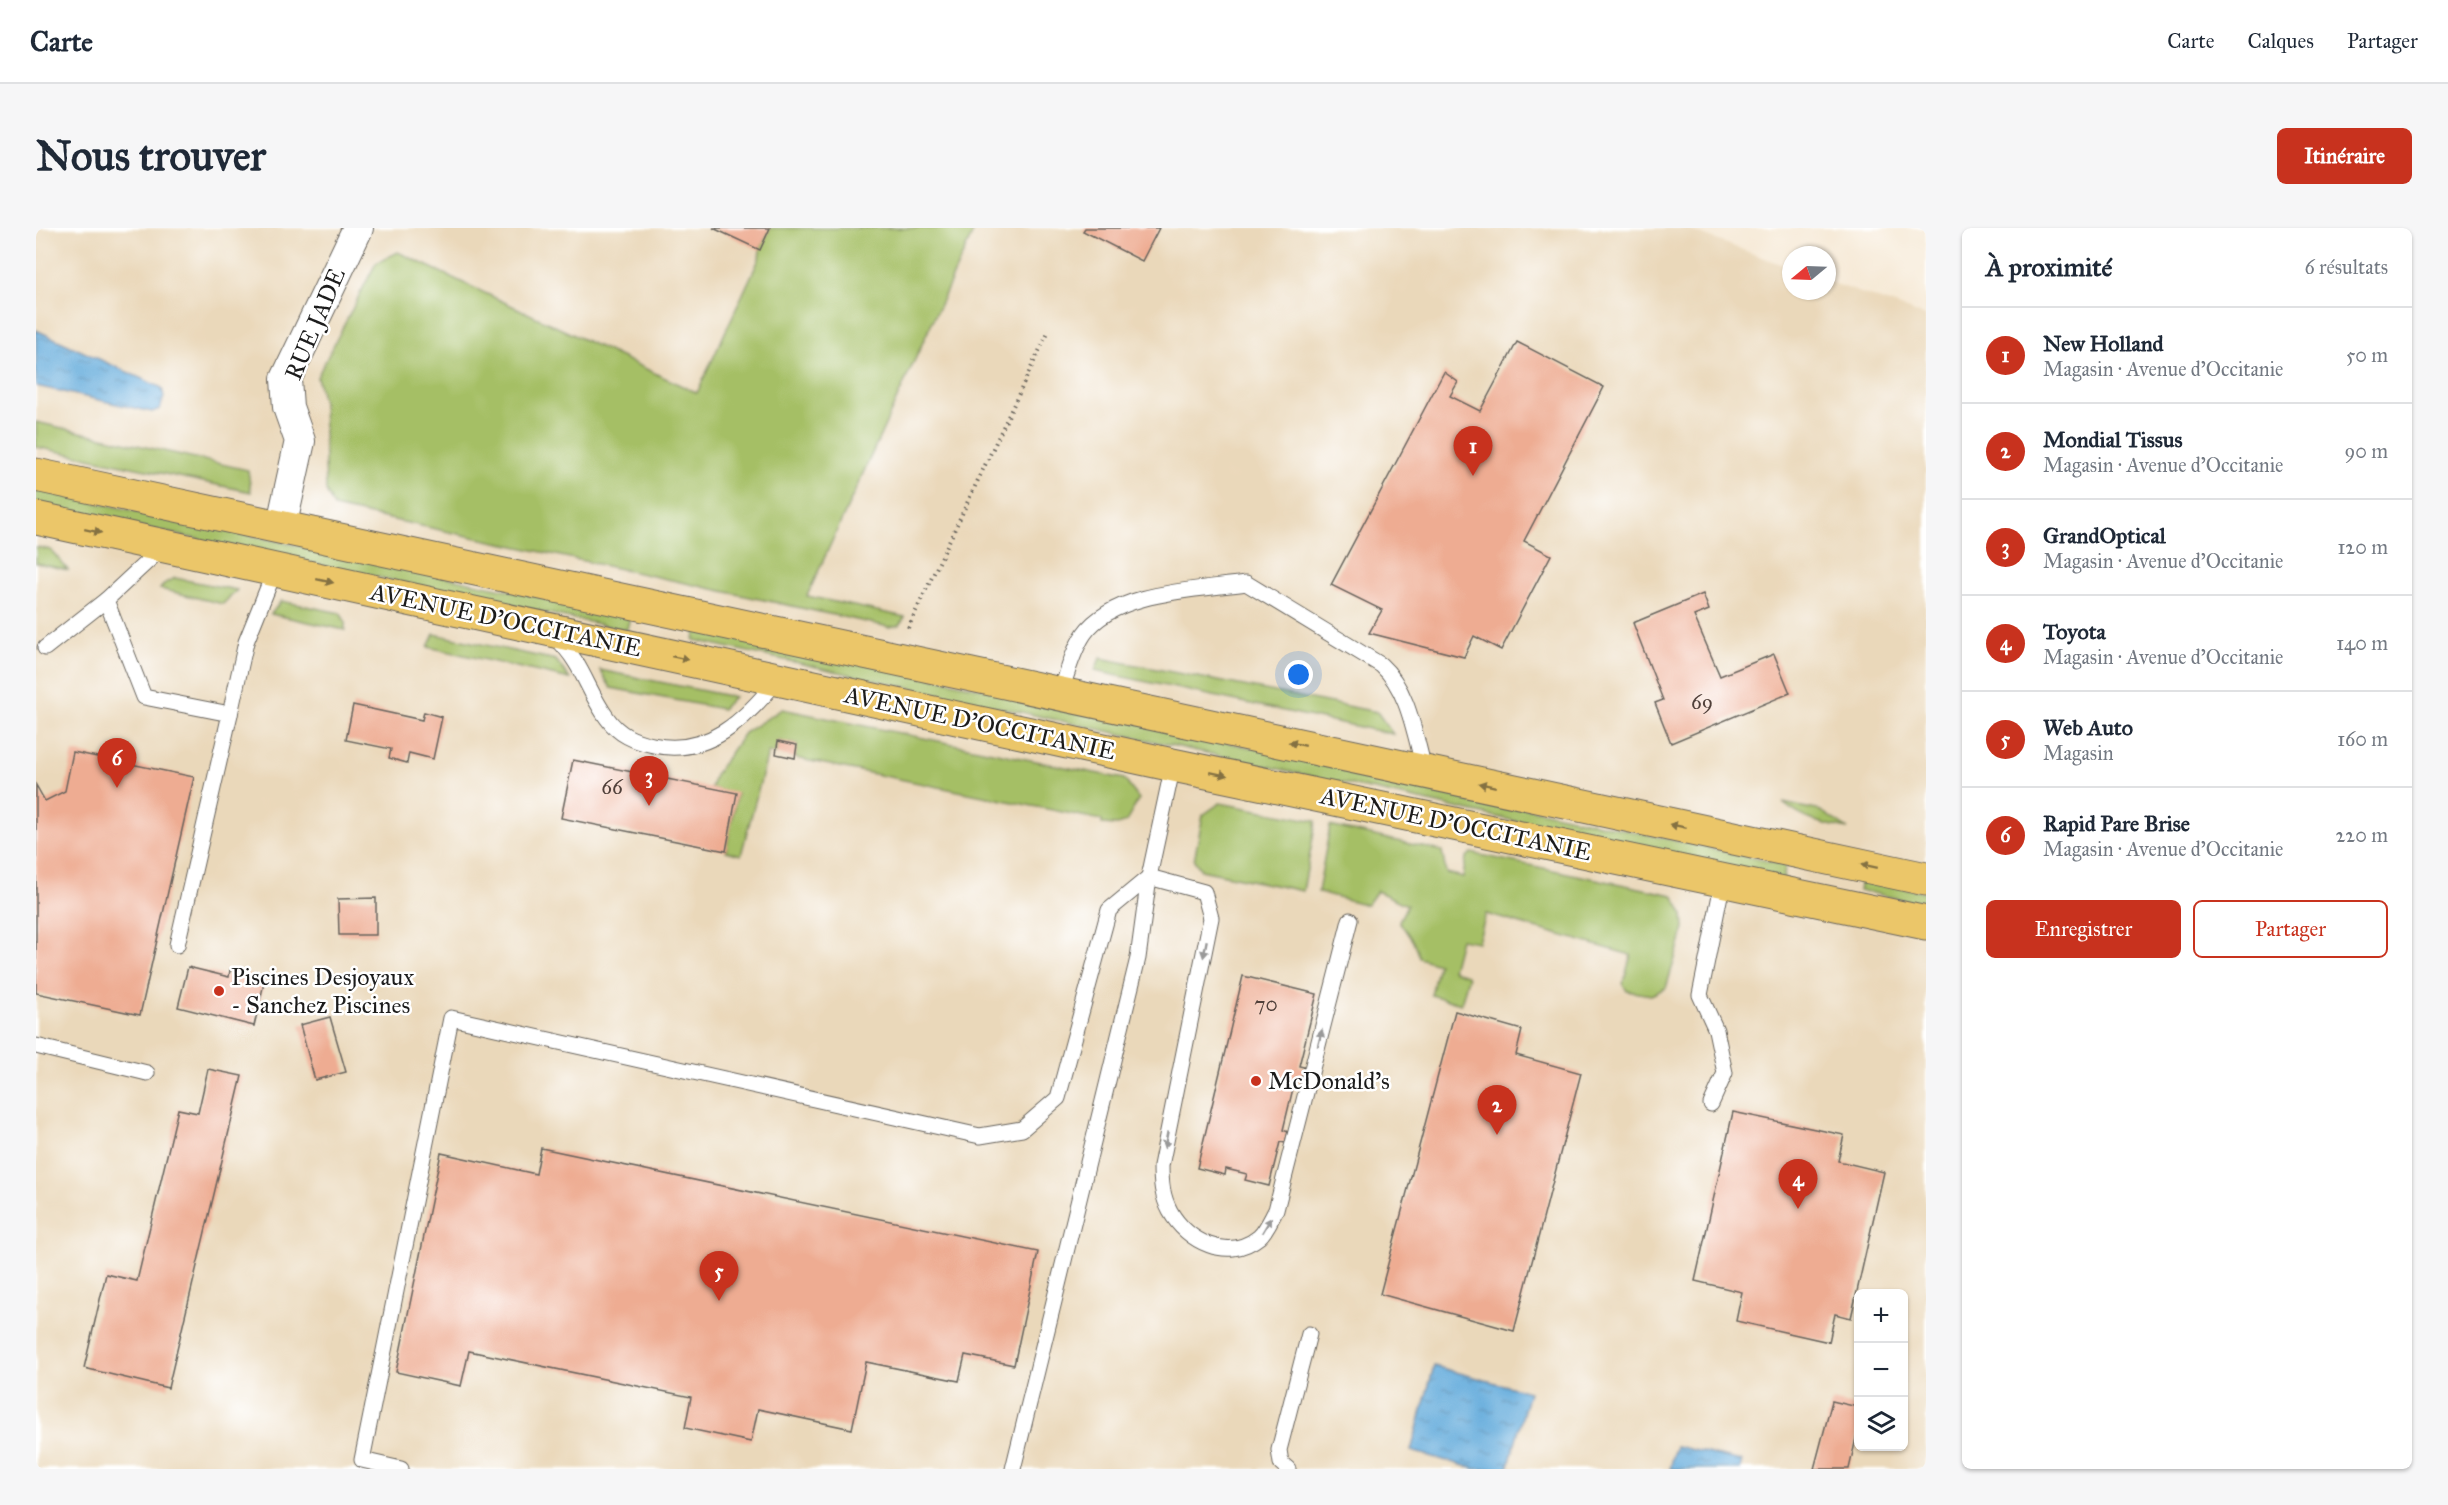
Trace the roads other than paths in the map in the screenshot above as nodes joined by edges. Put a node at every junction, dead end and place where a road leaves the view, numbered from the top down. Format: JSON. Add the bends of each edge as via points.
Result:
{"nodes":[{"id":1,"x":358,"y":228,"type":"edge"},
{"id":2,"x":36,"y":475,"type":"edge"},
{"id":3,"x":36,"y":518,"type":"edge"},
{"id":4,"x":281,"y":528,"type":"junction"},
{"id":5,"x":164,"y":546,"type":"junction"},
{"id":6,"x":274,"y":570,"type":"junction"},
{"id":7,"x":106,"y":600,"type":"junction"},
{"id":8,"x":547,"y":629,"type":"junction"},
{"id":9,"x":45,"y":648,"type":"dead end"},
{"id":10,"x":778,"y":679,"type":"junction"},
{"id":11,"x":1060,"y":694,"type":"junction"},
{"id":12,"x":230,"y":714,"type":"junction"},
{"id":13,"x":1173,"y":765,"type":"junction"},
{"id":14,"x":1425,"y":772,"type":"junction"},
{"id":15,"x":1149,"y":877,"type":"junction"},
{"id":16,"x":1926,"y":879,"type":"edge"},
{"id":17,"x":1723,"y":880,"type":"junction"},
{"id":18,"x":1350,"y":920,"type":"dead end"},
{"id":19,"x":1926,"y":923,"type":"edge"},
{"id":20,"x":177,"y":945,"type":"dead end"},
{"id":21,"x":36,"y":1046,"type":"edge"},
{"id":22,"x":147,"y":1073,"type":"dead end"},
{"id":23,"x":1711,"y":1104,"type":"dead end"},
{"id":24,"x":1310,"y":1334,"type":"dead end"},
{"id":25,"x":401,"y":1469,"type":"edge"},
{"id":26,"x":1013,"y":1469,"type":"edge"},
{"id":27,"x":1288,"y":1469,"type":"edge"}],
"edges":[{"from":1,"to":4,"type":"street","name":"RUE JADE","via":[[286,379],[288,408],[300,441]]},
{"from":2,"to":4,"type":"main road","name":"AVENUE D'OCCITANIE"},
{"from":3,"to":5,"type":"main road","name":"AVENUE D'OCCITANIE","one_way":true},
{"from":4,"to":11,"type":"main road","name":"AVENUE D'OCCITANIE"},
{"from":5,"to":6,"type":"main road","name":"AVENUE D'OCCITANIE"},
{"from":5,"to":7,"type":"lane"},
{"from":6,"to":8,"type":"main road","name":"AVENUE D'OCCITANIE","one_way":true},
{"from":6,"to":12,"type":"lane","via":[[246,642]]},
{"from":7,"to":9,"type":"lane"},
{"from":7,"to":12,"type":"lane","via":[[144,696]]},
{"from":8,"to":10,"type":"main road","name":"AVENUE D'OCCITANIE","one_way":true},
{"from":8,"to":10,"type":"lane","via":[[573,654],[595,699],[618,730],[632,740],[658,746],[700,745],[721,736],[751,711]]},
{"from":10,"to":13,"type":"main road","name":"AVENUE D'OCCITANIE"},
{"from":14,"to":11,"type":"main road","name":"AVENUE D'OCCITANIE","one_way":true},
{"from":11,"to":14,"type":"lane","via":[[1084,634],[1116,607],[1246,583],[1392,675],[1407,709]]},
{"from":12,"to":20,"type":"lane"},
{"from":13,"to":15,"type":"lane"},
{"from":13,"to":17,"type":"main road","name":"AVENUE D'OCCITANIE","one_way":true},
{"from":16,"to":14,"type":"main road","name":"AVENUE D'OCCITANIE","one_way":true},
{"from":15,"to":18,"type":"lane","one_way":true,"via":[[1204,892],[1211,918],[1161,1166],[1161,1189],[1169,1210],[1182,1228],[1204,1245],[1225,1249],[1247,1245],[1261,1235],[1276,1210]]},
{"from":15,"to":25,"type":"lane","via":[[1109,910],[1058,1098],[1022,1129],[980,1136],[451,1018],[362,1460]]},
{"from":15,"to":26,"type":"lane","via":[[1138,958]]},
{"from":17,"to":19,"type":"main road","name":"AVENUE D'OCCITANIE"},
{"from":17,"to":23,"type":"lane","via":[[1700,995],[1716,1030],[1725,1073]]},
{"from":21,"to":22,"type":"lane"},
{"from":24,"to":27,"type":"lane","via":[[1279,1450],[1281,1463]]}]}
